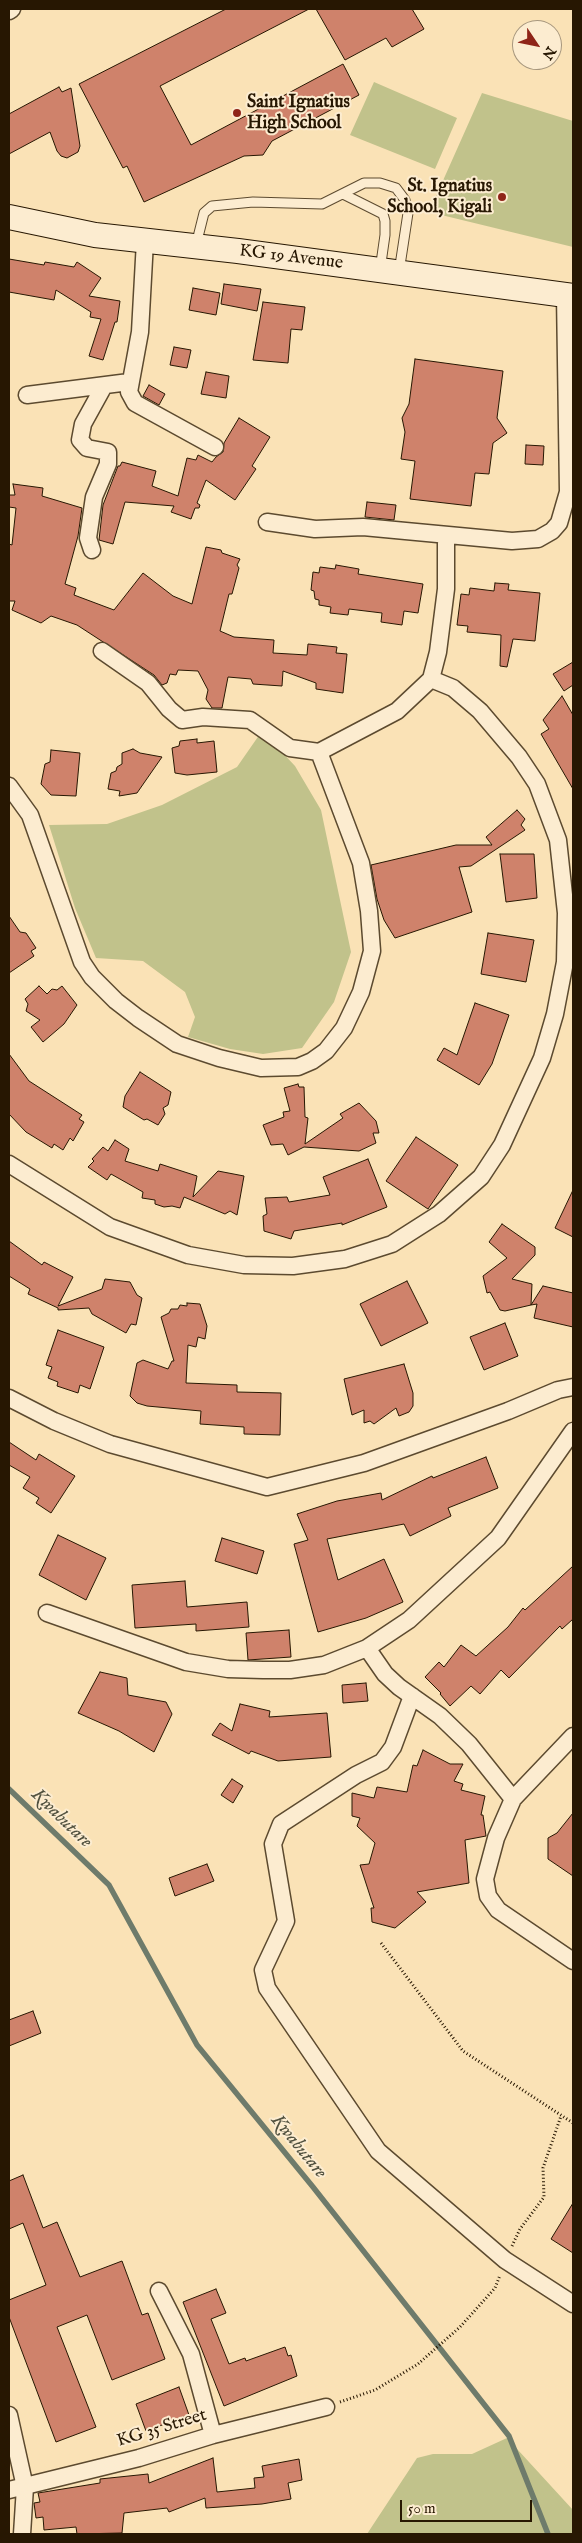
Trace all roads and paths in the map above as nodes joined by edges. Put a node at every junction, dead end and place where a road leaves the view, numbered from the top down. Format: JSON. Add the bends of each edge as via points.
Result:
{"nodes":[{"id":1,"x":12,"y":9,"type":"edge"},
{"id":2,"x":9,"y":11,"type":"edge"},
{"id":3,"x":343,"y":194,"type":"junction"},
{"id":4,"x":9,"y":217,"type":"edge"},
{"id":5,"x":145,"y":241,"type":"junction"},
{"id":6,"x":195,"y":247,"type":"junction"},
{"id":7,"x":390,"y":271,"type":"junction"},
{"id":8,"x":569,"y":295,"type":"edge"},
{"id":9,"x":129,"y":382,"type":"junction"},
{"id":10,"x":104,"y":386,"type":"junction"},
{"id":11,"x":27,"y":395,"type":"dead end"},
{"id":12,"x":215,"y":446,"type":"dead end"},
{"id":13,"x":267,"y":522,"type":"dead end"},
{"id":14,"x":446,"y":536,"type":"junction"},
{"id":15,"x":92,"y":550,"type":"dead end"},
{"id":16,"x":102,"y":651,"type":"dead end"},
{"id":17,"x":431,"y":679,"type":"junction"},
{"id":18,"x":319,"y":752,"type":"junction"},
{"id":19,"x":9,"y":786,"type":"edge"},
{"id":20,"x":9,"y":1164,"type":"edge"},
{"id":21,"x":573,"y":1387,"type":"edge"},
{"id":22,"x":9,"y":1398,"type":"edge"},
{"id":23,"x":573,"y":1431,"type":"edge"},
{"id":24,"x":47,"y":1613,"type":"dead end"},
{"id":25,"x":367,"y":1648,"type":"junction"},
{"id":26,"x":412,"y":1696,"type":"junction"},
{"id":27,"x":573,"y":1736,"type":"edge"},
{"id":28,"x":514,"y":1799,"type":"junction"},
{"id":29,"x":381,"y":1943,"type":"dead end"},
{"id":30,"x":573,"y":1961,"type":"edge"},
{"id":31,"x":562,"y":2116,"type":"junction"},
{"id":32,"x":573,"y":2123,"type":"edge"},
{"id":33,"x":505,"y":2260,"type":"junction"},
{"id":34,"x":159,"y":2291,"type":"dead end"},
{"id":35,"x":573,"y":2304,"type":"edge"},
{"id":36,"x":326,"y":2407,"type":"joint"},
{"id":37,"x":9,"y":2415,"type":"edge"},
{"id":38,"x":213,"y":2434,"type":"junction"},
{"id":39,"x":17,"y":2488,"type":"edge"},
{"id":40,"x":22,"y":2534,"type":"edge"}],
"edges":[{"from":1,"to":2,"type":"street"},
{"from":3,"to":6,"type":"lane","via":[[322,204],[252,202],[212,206],[204,212]]},
{"from":3,"to":7,"type":"lane","via":[[383,214]]},
{"from":3,"to":7,"type":"lane","via":[[364,184],[380,183],[396,188],[405,200],[408,213]]},
{"from":4,"to":5,"type":"main road","name":"KG 19 Avenue","via":[[95,235]]},
{"from":5,"to":6,"type":"main road","name":"KG 19 Avenue"},
{"from":5,"to":9,"type":"street","via":[[140,332]]},
{"from":6,"to":7,"type":"main road","name":"KG 19 Avenue"},
{"from":7,"to":8,"type":"main road","name":"KG 19 Avenue"},
{"from":8,"to":14,"type":"street","via":[[568,492],[559,523],[538,539],[512,541]]},
{"from":9,"to":10,"type":"street"},
{"from":9,"to":12,"type":"street","via":[[129,392],[135,403]]},
{"from":10,"to":11,"type":"street"},
{"from":10,"to":15,"type":"street","via":[[83,424],[80,440],[87,448],[108,452],[108,464],[94,497],[88,538]]},
{"from":13,"to":14,"type":"street","via":[[315,529],[363,527]]},
{"from":14,"to":17,"type":"street","via":[[446,589]]},
{"from":16,"to":18,"type":"street","via":[[148,683],[182,720],[204,717],[250,720],[290,748]]},
{"from":17,"to":18,"type":"street","via":[[397,711]]},
{"from":17,"to":20,"type":"street","via":[[453,688],[480,711],[537,784],[558,840],[566,913],[565,962],[542,1058],[502,1145],[481,1177],[439,1214],[392,1244],[345,1259],[293,1266],[244,1265],[188,1254],[110,1227]]},
{"from":18,"to":19,"type":"street","via":[[361,863],[372,951],[361,992],[344,1028],[326,1051],[298,1067],[261,1068],[177,1044],[116,1001],[82,962],[30,815]]},
{"from":21,"to":22,"type":"street","via":[[364,1463],[267,1487],[110,1444]]},
{"from":23,"to":25,"type":"street","via":[[498,1538],[409,1620]]},
{"from":24,"to":25,"type":"street","via":[[186,1662],[228,1669],[290,1670],[324,1665]]},
{"from":25,"to":26,"type":"street","via":[[385,1674]]},
{"from":26,"to":28,"type":"street","via":[[440,1716],[469,1744]]},
{"from":26,"to":33,"type":"street","via":[[393,1748],[382,1762],[356,1775],[281,1824],[273,1844],[286,1921],[263,1970],[267,1988],[378,2151]]},
{"from":27,"to":28,"type":"street"},
{"from":28,"to":30,"type":"street","via":[[496,1838],[485,1879],[488,1896],[498,1910]]},
{"from":29,"to":31,"type":"path","via":[[463,2051]]},
{"from":31,"to":32,"type":"path"},
{"from":31,"to":33,"type":"path","via":[[543,2168],[544,2197],[520,2229]]},
{"from":33,"to":35,"type":"street"},
{"from":33,"to":36,"type":"path","via":[[495,2288],[460,2327],[418,2364],[375,2390]]},
{"from":34,"to":38,"type":"street","via":[[192,2354]]},
{"from":36,"to":38,"type":"street","name":"KG 35 Street"},
{"from":37,"to":39,"type":"street"},
{"from":38,"to":39,"type":"street","name":"KG 35 Street","via":[[139,2458]]},
{"from":39,"to":40,"type":"street"}]}
